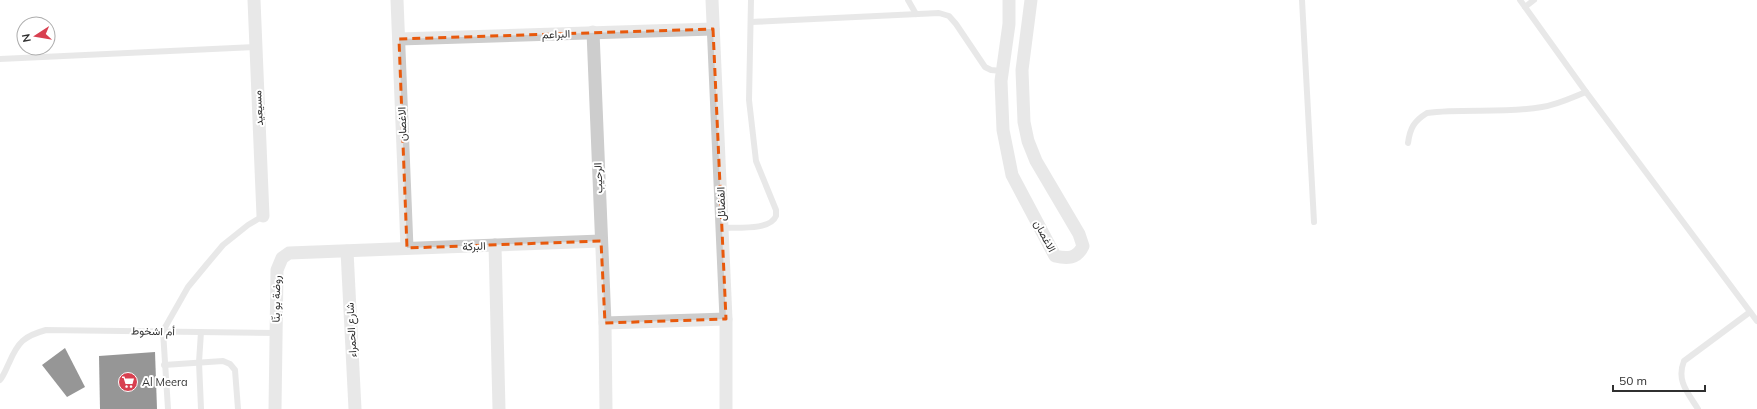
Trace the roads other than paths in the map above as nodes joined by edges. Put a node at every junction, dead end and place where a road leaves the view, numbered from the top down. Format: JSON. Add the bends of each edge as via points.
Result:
{"nodes":[{"id":1,"x":254,"y":0,"type":"edge"},
{"id":2,"x":397,"y":0,"type":"edge"},
{"id":3,"x":712,"y":0,"type":"edge"},
{"id":4,"x":751,"y":0,"type":"edge"},
{"id":5,"x":908,"y":0,"type":"edge"},
{"id":6,"x":1009,"y":0,"type":"edge"},
{"id":7,"x":1031,"y":0,"type":"edge"},
{"id":8,"x":1302,"y":0,"type":"edge"},
{"id":9,"x":1520,"y":0,"type":"edge"},
{"id":10,"x":1534,"y":0,"type":"edge"},
{"id":11,"x":1525,"y":7,"type":"junction"},
{"id":12,"x":916,"y":14,"type":"junction"},
{"id":13,"x":751,"y":22,"type":"junction"},
{"id":14,"x":713,"y":29,"type":"junction"},
{"id":15,"x":592,"y":32,"type":"junction"},
{"id":16,"x":399,"y":39,"type":"junction"},
{"id":17,"x":255,"y":47,"type":"junction"},
{"id":18,"x":0,"y":59,"type":"edge"},
{"id":19,"x":1002,"y":71,"type":"junction"},
{"id":20,"x":1586,"y":92,"type":"junction"},
{"id":21,"x":1408,"y":143,"type":"dead end"},
{"id":22,"x":263,"y":216,"type":"joint"},
{"id":23,"x":1314,"y":222,"type":"dead end"},
{"id":24,"x":722,"y":228,"type":"junction"},
{"id":25,"x":601,"y":241,"type":"junction"},
{"id":26,"x":494,"y":245,"type":"junction"},
{"id":27,"x":407,"y":248,"type":"junction"},
{"id":28,"x":347,"y":251,"type":"junction"},
{"id":29,"x":1750,"y":312,"type":"junction"},
{"id":30,"x":726,"y":319,"type":"junction"},
{"id":31,"x":1757,"y":321,"type":"edge"},
{"id":32,"x":605,"y":323,"type":"junction"},
{"id":33,"x":163,"y":331,"type":"junction"},
{"id":34,"x":201,"y":332,"type":"junction"},
{"id":35,"x":276,"y":333,"type":"junction"},
{"id":36,"x":199,"y":362,"type":"junction"},
{"id":37,"x":164,"y":365,"type":"junction"},
{"id":38,"x":0,"y":380,"type":"edge"},
{"id":39,"x":168,"y":409,"type":"edge"},
{"id":40,"x":201,"y":409,"type":"edge"},
{"id":41,"x":238,"y":409,"type":"edge"},
{"id":42,"x":275,"y":409,"type":"edge"},
{"id":43,"x":355,"y":409,"type":"edge"},
{"id":44,"x":499,"y":409,"type":"edge"},
{"id":45,"x":606,"y":409,"type":"edge"},
{"id":46,"x":726,"y":409,"type":"edge"},
{"id":47,"x":1698,"y":409,"type":"edge"}],
"edges":[{"from":1,"to":17,"type":"street","name":"مسيعيد"},
{"from":2,"to":16,"type":"street","name":"الاغصان"},
{"from":3,"to":14,"type":"street","name":"الفضائل"},
{"from":4,"to":13,"type":"lane"},
{"from":5,"to":12,"type":"lane"},
{"from":6,"to":19,"type":"street","name":"الاغصان","via":[[1009,24]]},
{"from":7,"to":19,"type":"street","name":"الاغصان","via":[[1022,70],[1024,122],[1028,142],[1036,161],[1079,234],[1083,246],[1076,255],[1066,259],[1055,256],[1012,175],[1003,130]]},
{"from":8,"to":23,"type":"lane"},
{"from":9,"to":11,"type":"lane"},
{"from":10,"to":11,"type":"lane"},
{"from":11,"to":20,"type":"lane"},
{"from":12,"to":13,"type":"lane"},
{"from":12,"to":19,"type":"lane","via":[[938,13],[949,16],[985,67]]},
{"from":13,"to":24,"type":"lane","via":[[749,100],[756,161],[776,210],[776,216],[770,224],[763,226]]},
{"from":14,"to":15,"type":"street","name":"البراعم"},
{"from":14,"to":24,"type":"street","name":"الفضائل"},
{"from":15,"to":16,"type":"street","name":"البراعم"},
{"from":15,"to":25,"type":"street","name":"الرحيب"},
{"from":16,"to":27,"type":"street","name":"الاغصان"},
{"from":17,"to":18,"type":"lane"},
{"from":17,"to":22,"type":"street","name":"مسيعيد"},
{"from":20,"to":21,"type":"lane","via":[[1558,103],[1530,109],[1427,113],[1416,120],[1410,130]]},
{"from":20,"to":29,"type":"lane"},
{"from":22,"to":33,"type":"lane","via":[[223,245],[188,287]]},
{"from":24,"to":30,"type":"street","name":"الفضائل"},
{"from":25,"to":26,"type":"street","name":"البركة"},
{"from":25,"to":32,"type":"street","name":"الرحيب"},
{"from":26,"to":27,"type":"street","name":"البركة"},
{"from":26,"to":44,"type":"street"},
{"from":27,"to":28,"type":"street","name":"البركة"},
{"from":28,"to":35,"type":"street","name":"روضة بو بنّا","via":[[294,251],[282,258],[277,270]]},
{"from":28,"to":43,"type":"street","name":"شارع الحمراء"},
{"from":29,"to":31,"type":"lane"},
{"from":29,"to":47,"type":"lane","via":[[1684,361],[1681,378]]},
{"from":30,"to":32,"type":"street"},
{"from":30,"to":46,"type":"street","name":"الفضائل"},
{"from":32,"to":45,"type":"street","name":"الرحيب"},
{"from":33,"to":34,"type":"lane","name":"أم اشخوط"},
{"from":33,"to":37,"type":"lane"},
{"from":33,"to":38,"type":"lane","name":"أم اشخوط","via":[[46,330],[31,334],[15,350]]},
{"from":34,"to":35,"type":"lane","name":"أم اشخوط"},
{"from":34,"to":36,"type":"lane"},
{"from":35,"to":42,"type":"street","name":"روضة بو بنّا"},
{"from":36,"to":37,"type":"lane"},
{"from":36,"to":40,"type":"lane"},
{"from":36,"to":41,"type":"lane","via":[[223,361],[235,370]]},
{"from":37,"to":39,"type":"lane"}]}
